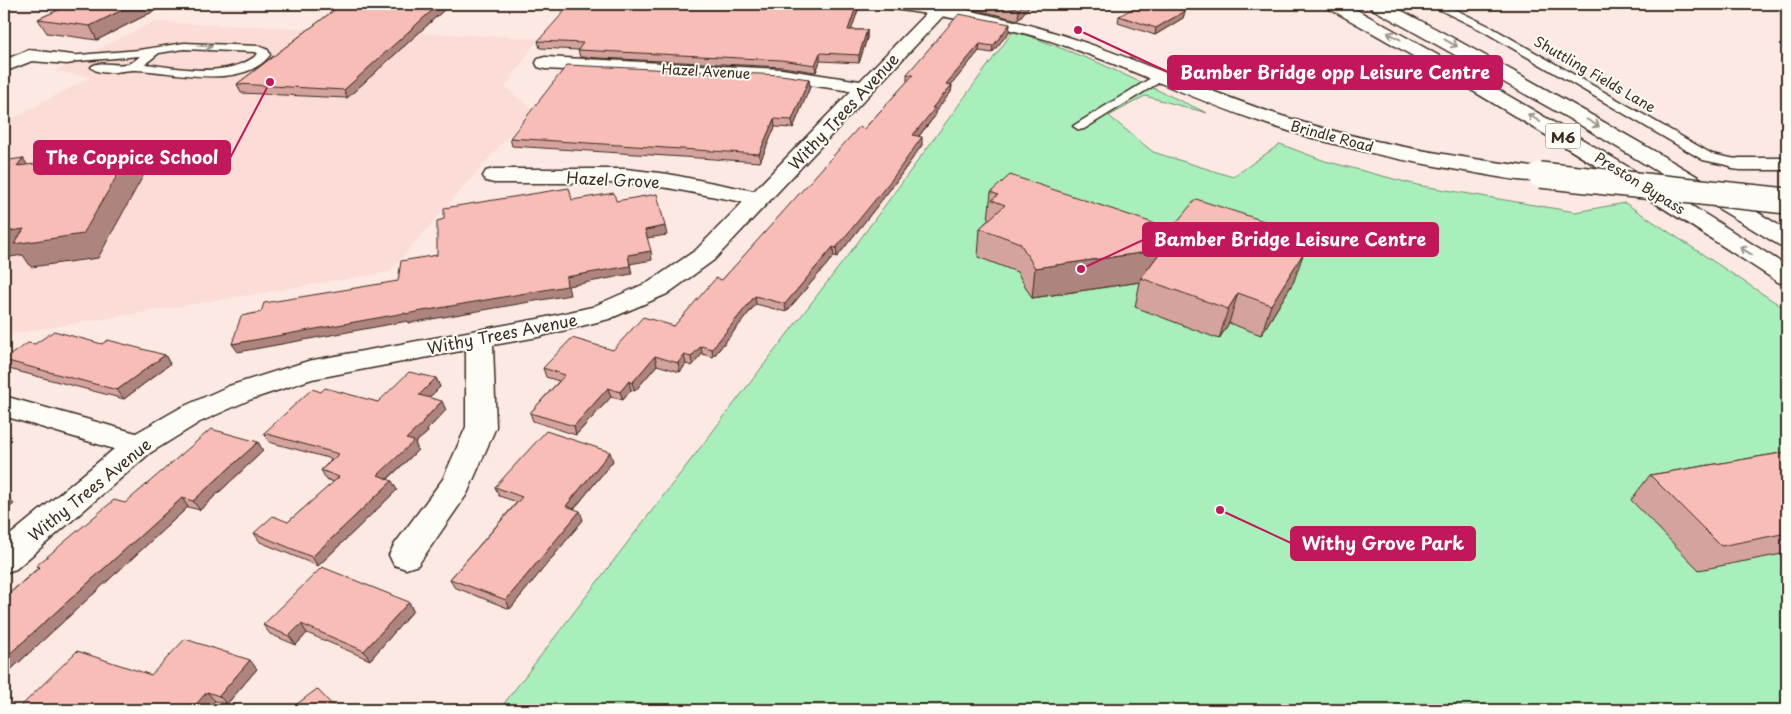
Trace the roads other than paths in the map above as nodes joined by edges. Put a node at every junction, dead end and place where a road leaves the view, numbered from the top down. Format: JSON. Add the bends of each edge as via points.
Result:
{"nodes":[{"id":1,"x":893,"y":4,"type":"edge"},
{"id":2,"x":1334,"y":4,"type":"edge"},
{"id":3,"x":1377,"y":4,"type":"edge"},
{"id":4,"x":1436,"y":4,"type":"edge"},
{"id":5,"x":939,"y":10,"type":"junction"},
{"id":6,"x":156,"y":50,"type":"junction"},
{"id":7,"x":67,"y":59,"type":"joint"},
{"id":8,"x":545,"y":63,"type":"dead end"},
{"id":9,"x":134,"y":66,"type":"junction"},
{"id":10,"x":97,"y":67,"type":"dead end"},
{"id":11,"x":4,"y":68,"type":"edge"},
{"id":12,"x":1159,"y":77,"type":"junction"},
{"id":13,"x":866,"y":88,"type":"junction"},
{"id":14,"x":1079,"y":126,"type":"dead end"},
{"id":15,"x":1740,"y":164,"type":"joint"},
{"id":16,"x":1787,"y":164,"type":"edge"},
{"id":17,"x":494,"y":176,"type":"dead end"},
{"id":18,"x":760,"y":199,"type":"junction"},
{"id":19,"x":1787,"y":201,"type":"edge"},
{"id":20,"x":1787,"y":240,"type":"edge"},
{"id":21,"x":1787,"y":277,"type":"edge"},
{"id":22,"x":479,"y":338,"type":"junction"},
{"id":23,"x":4,"y":406,"type":"edge"},
{"id":24,"x":139,"y":445,"type":"junction"},
{"id":25,"x":406,"y":555,"type":"dead end"},
{"id":26,"x":4,"y":559,"type":"edge"}],
"edges":[{"from":1,"to":5,"type":"main road","name":"Brindle Road"},
{"from":21,"to":2,"type":"main road","name":"Preston Bypass","number":"M6","one_way":true,"via":[[1522,110]]},
{"from":3,"to":20,"type":"main road","name":"Preston Bypass","number":"M6","one_way":true,"via":[[1534,89]]},
{"from":4,"to":15,"type":"lane","name":"Shuttling Fields Lane","via":[[1487,29],[1708,157]]},
{"from":5,"to":12,"type":"main road","name":"Brindle Road","via":[[992,19],[1077,44]]},
{"from":5,"to":13,"type":"main road","name":"Withy Trees Avenue"},
{"from":6,"to":7,"type":"lane"},
{"from":6,"to":9,"type":"lane"},
{"from":6,"to":9,"type":"lane","one_way":true,"via":[[203,46],[258,49],[264,55],[238,69],[212,73]]},
{"from":7,"to":11,"type":"main road","via":[[29,55]]},
{"from":8,"to":13,"type":"main road","name":"Hazel Avenue","via":[[782,75]]},
{"from":9,"to":10,"type":"lane","via":[[118,69]]},
{"from":12,"to":14,"type":"lane"},
{"from":12,"to":19,"type":"main road","name":"Brindle Road","bridge":true,"via":[[1274,120],[1340,139],[1442,161],[1540,175]]},
{"from":13,"to":18,"type":"main road","name":"Withy Trees Avenue"},
{"from":15,"to":16,"type":"main road"},
{"from":17,"to":18,"type":"main road","name":"Hazel Grove","via":[[626,176]]},
{"from":18,"to":22,"type":"main road","name":"Withy Trees Avenue","via":[[705,255],[658,288],[600,312],[538,328]]},
{"from":22,"to":24,"type":"main road","name":"Withy Trees Avenue","via":[[308,370],[239,393],[190,415]]},
{"from":22,"to":25,"type":"main road","via":[[481,427],[456,485]]},
{"from":23,"to":24,"type":"main road"},
{"from":24,"to":26,"type":"main road","name":"Withy Trees Avenue"}]}
